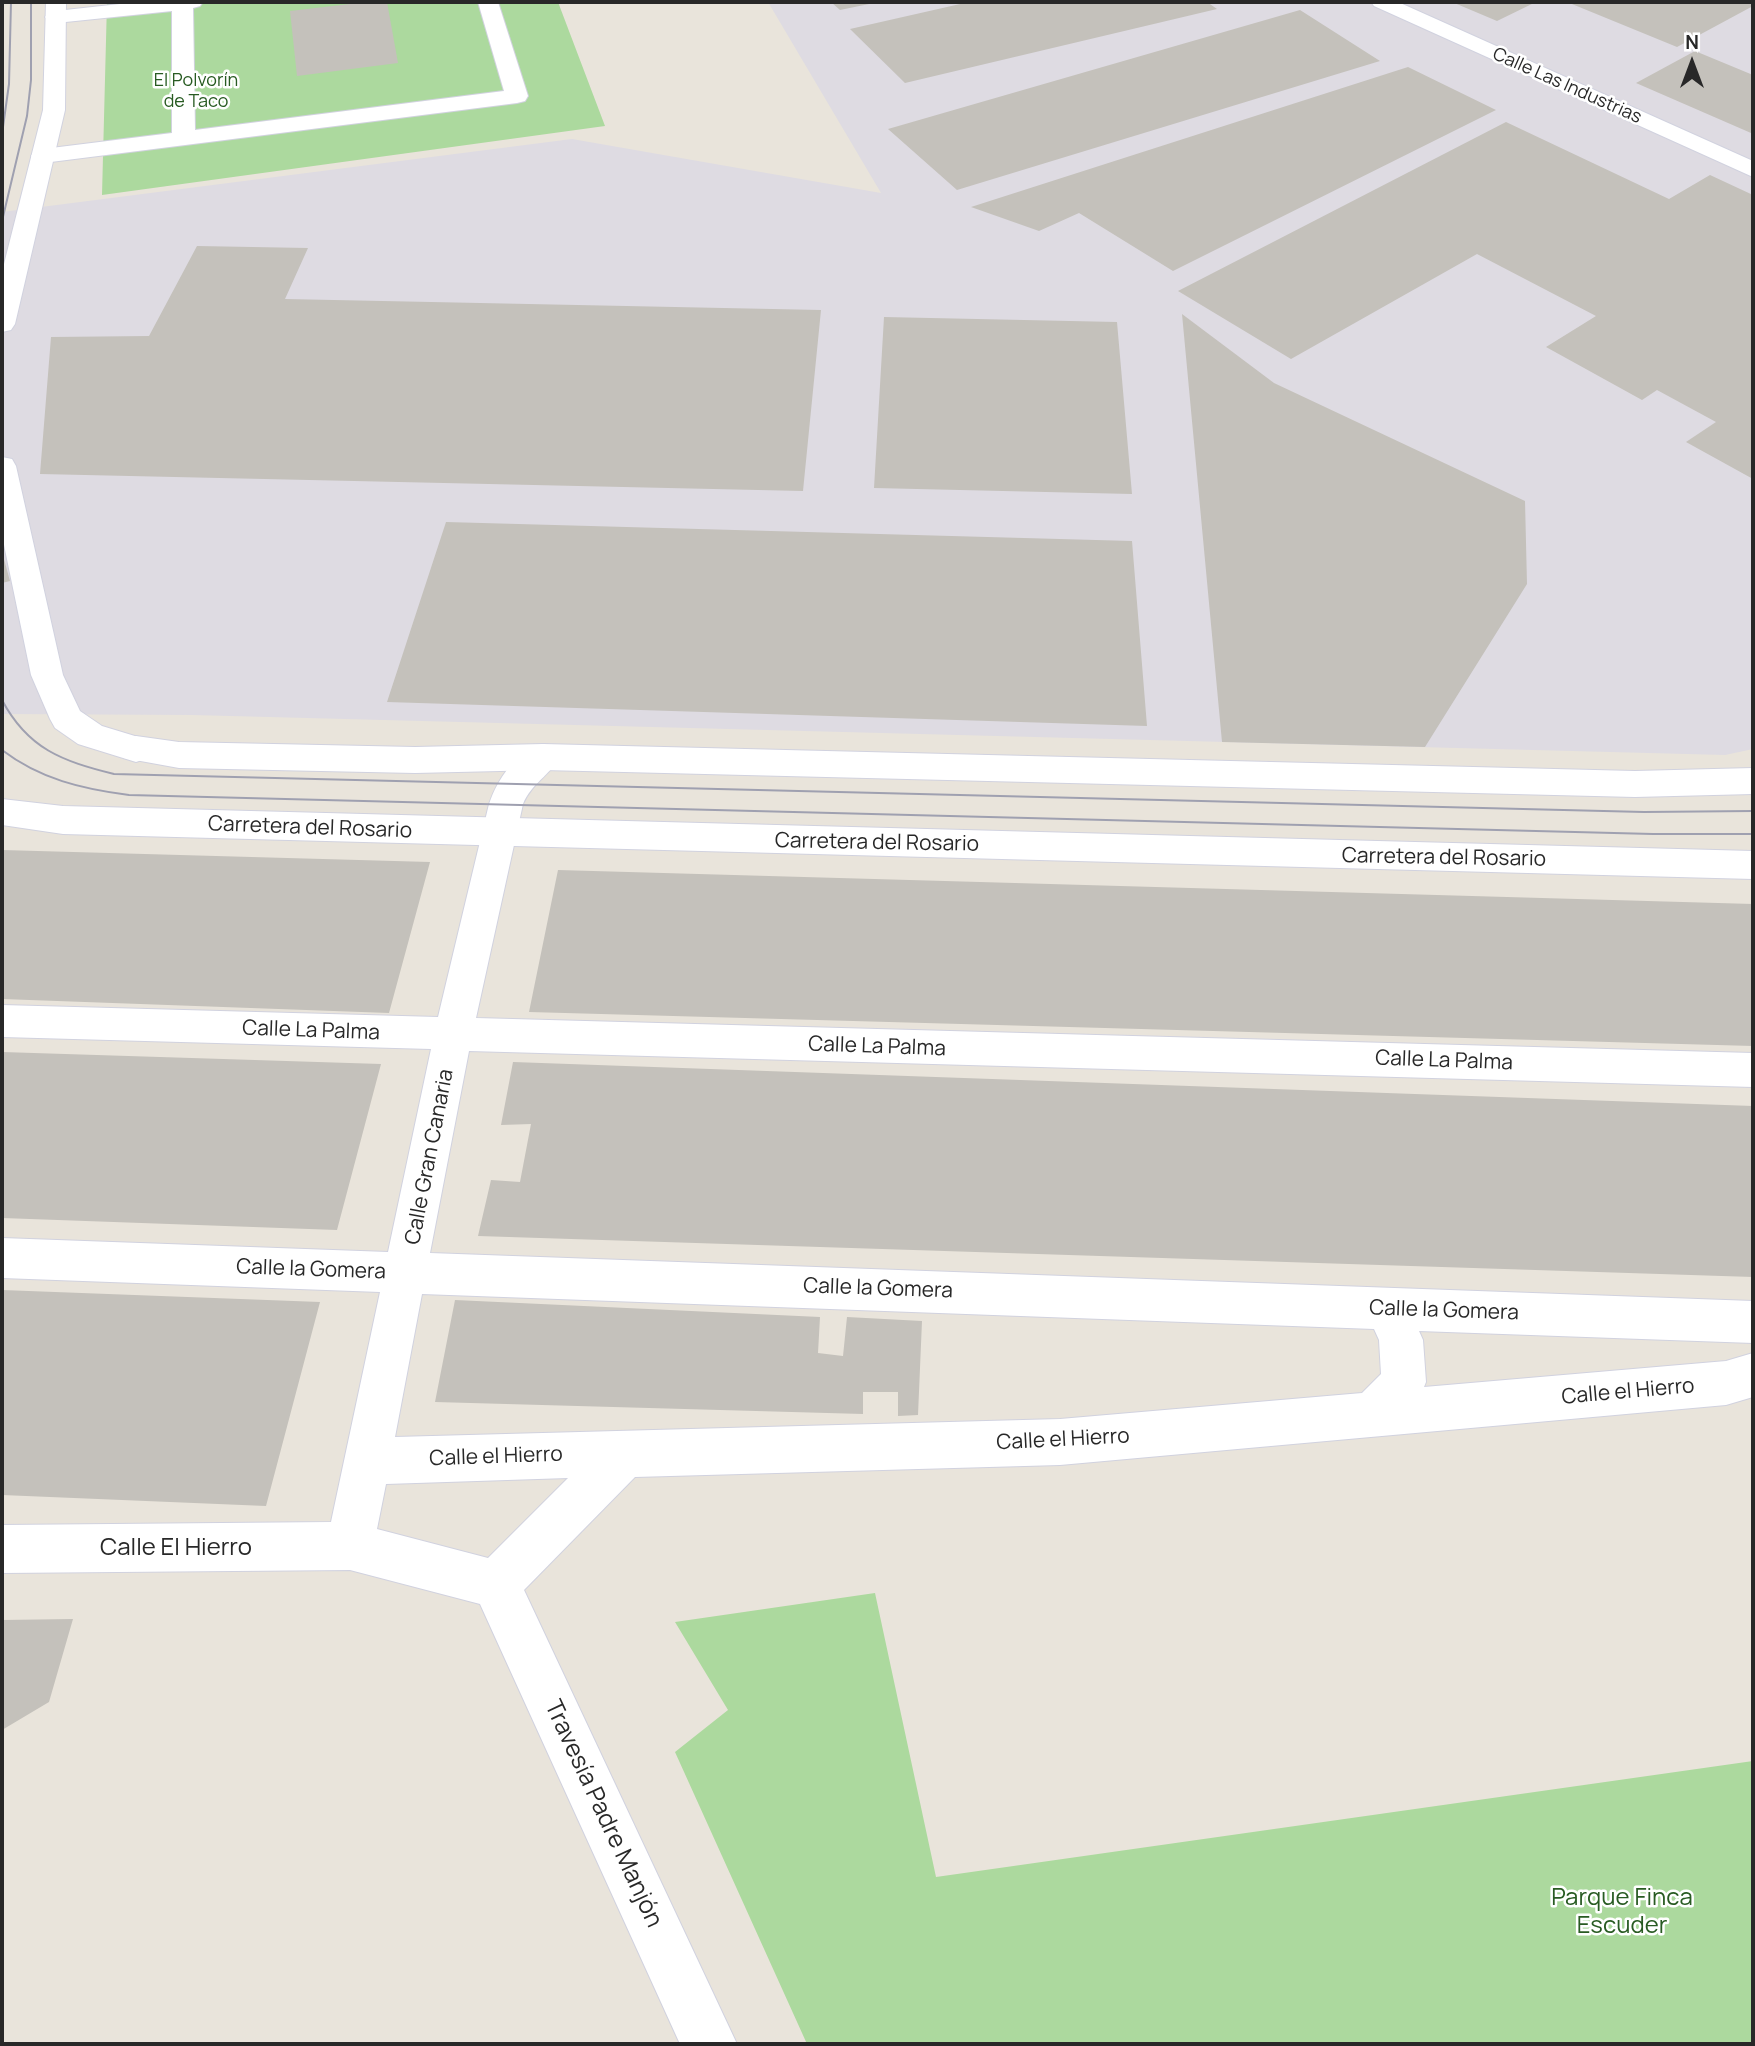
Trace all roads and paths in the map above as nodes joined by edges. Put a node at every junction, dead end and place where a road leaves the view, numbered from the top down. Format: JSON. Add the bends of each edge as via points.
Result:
{"nodes":[{"id":1,"x":185,"y":2,"type":"edge"},
{"id":2,"x":488,"y":2,"type":"edge"},
{"id":3,"x":1381,"y":2,"type":"edge"},
{"id":4,"x":56,"y":10,"type":"edge"},
{"id":5,"x":184,"y":138,"type":"junction"},
{"id":6,"x":43,"y":156,"type":"junction"},
{"id":7,"x":1753,"y":170,"type":"edge"},
{"id":8,"x":2,"y":324,"type":"edge"},
{"id":9,"x":2,"y":466,"type":"edge"},
{"id":10,"x":543,"y":757,"type":"junction"},
{"id":11,"x":1753,"y":781,"type":"edge"},
{"id":12,"x":2,"y":812,"type":"edge"},
{"id":13,"x":499,"y":833,"type":"junction"},
{"id":14,"x":1753,"y":865,"type":"edge"},
{"id":15,"x":2,"y":1021,"type":"edge"},
{"id":16,"x":453,"y":1035,"type":"junction"},
{"id":17,"x":1753,"y":1070,"type":"edge"},
{"id":18,"x":2,"y":1258,"type":"edge"},
{"id":19,"x":408,"y":1273,"type":"junction"},
{"id":20,"x":1387,"y":1309,"type":"junction"},
{"id":21,"x":1753,"y":1322,"type":"edge"},
{"id":22,"x":1753,"y":1375,"type":"edge"},
{"id":23,"x":1373,"y":1414,"type":"junction"},
{"id":24,"x":626,"y":1453,"type":"junction"},
{"id":25,"x":369,"y":1461,"type":"junction"},
{"id":26,"x":350,"y":1546,"type":"junction"},
{"id":27,"x":2,"y":1549,"type":"edge"},
{"id":28,"x":496,"y":1584,"type":"junction"},
{"id":29,"x":709,"y":2044,"type":"edge"}],
"edges":[{"from":1,"to":4,"type":"street"},
{"from":1,"to":5,"type":"street"},
{"from":2,"to":5,"type":"street","via":[[517,96]]},
{"from":3,"to":7,"type":"street","name":"Calle Las Industrias"},
{"from":4,"to":6,"type":"street","via":[[54,110]]},
{"from":5,"to":6,"type":"street"},
{"from":6,"to":8,"type":"street"},
{"from":9,"to":10,"type":"street","via":[[47,674],[67,719],[90,735],[136,749],[179,755],[415,760]]},
{"from":10,"to":11,"type":"street","via":[[1676,785]]},
{"from":10,"to":13,"type":"street","name":"Calle Gran Canaria","via":[[513,785]]},
{"from":12,"to":13,"type":"street","name":"Carretera del Rosario","via":[[64,820]]},
{"from":13,"to":14,"type":"street","name":"Carretera del Rosario"},
{"from":13,"to":16,"type":"street","name":"Calle Gran Canaria"},
{"from":15,"to":16,"type":"street","name":"Calle La Palma"},
{"from":16,"to":17,"type":"street","name":"Calle La Palma"},
{"from":16,"to":19,"type":"street","name":"Calle Gran Canaria"},
{"from":18,"to":19,"type":"street","name":"Calle la Gomera"},
{"from":19,"to":20,"type":"street","name":"Calle la Gomera"},
{"from":19,"to":25,"type":"street","name":"Calle Gran Canaria"},
{"from":20,"to":21,"type":"street","name":"Calle la Gomera"},
{"from":20,"to":23,"type":"street","via":[[1401,1340],[1404,1382]]},
{"from":22,"to":23,"type":"street","name":"Calle el Hierro","via":[[1726,1383]]},
{"from":23,"to":24,"type":"street","name":"Calle el Hierro","via":[[1060,1442]]},
{"from":24,"to":25,"type":"street","name":"Calle el Hierro"},
{"from":24,"to":28,"type":"street"},
{"from":25,"to":26,"type":"street","name":"Calle Gran Canaria"},
{"from":26,"to":27,"type":"street","name":"Calle El Hierro"},
{"from":26,"to":28,"type":"street"},
{"from":28,"to":29,"type":"street","name":"Travesía Padre Manjón"}]}
